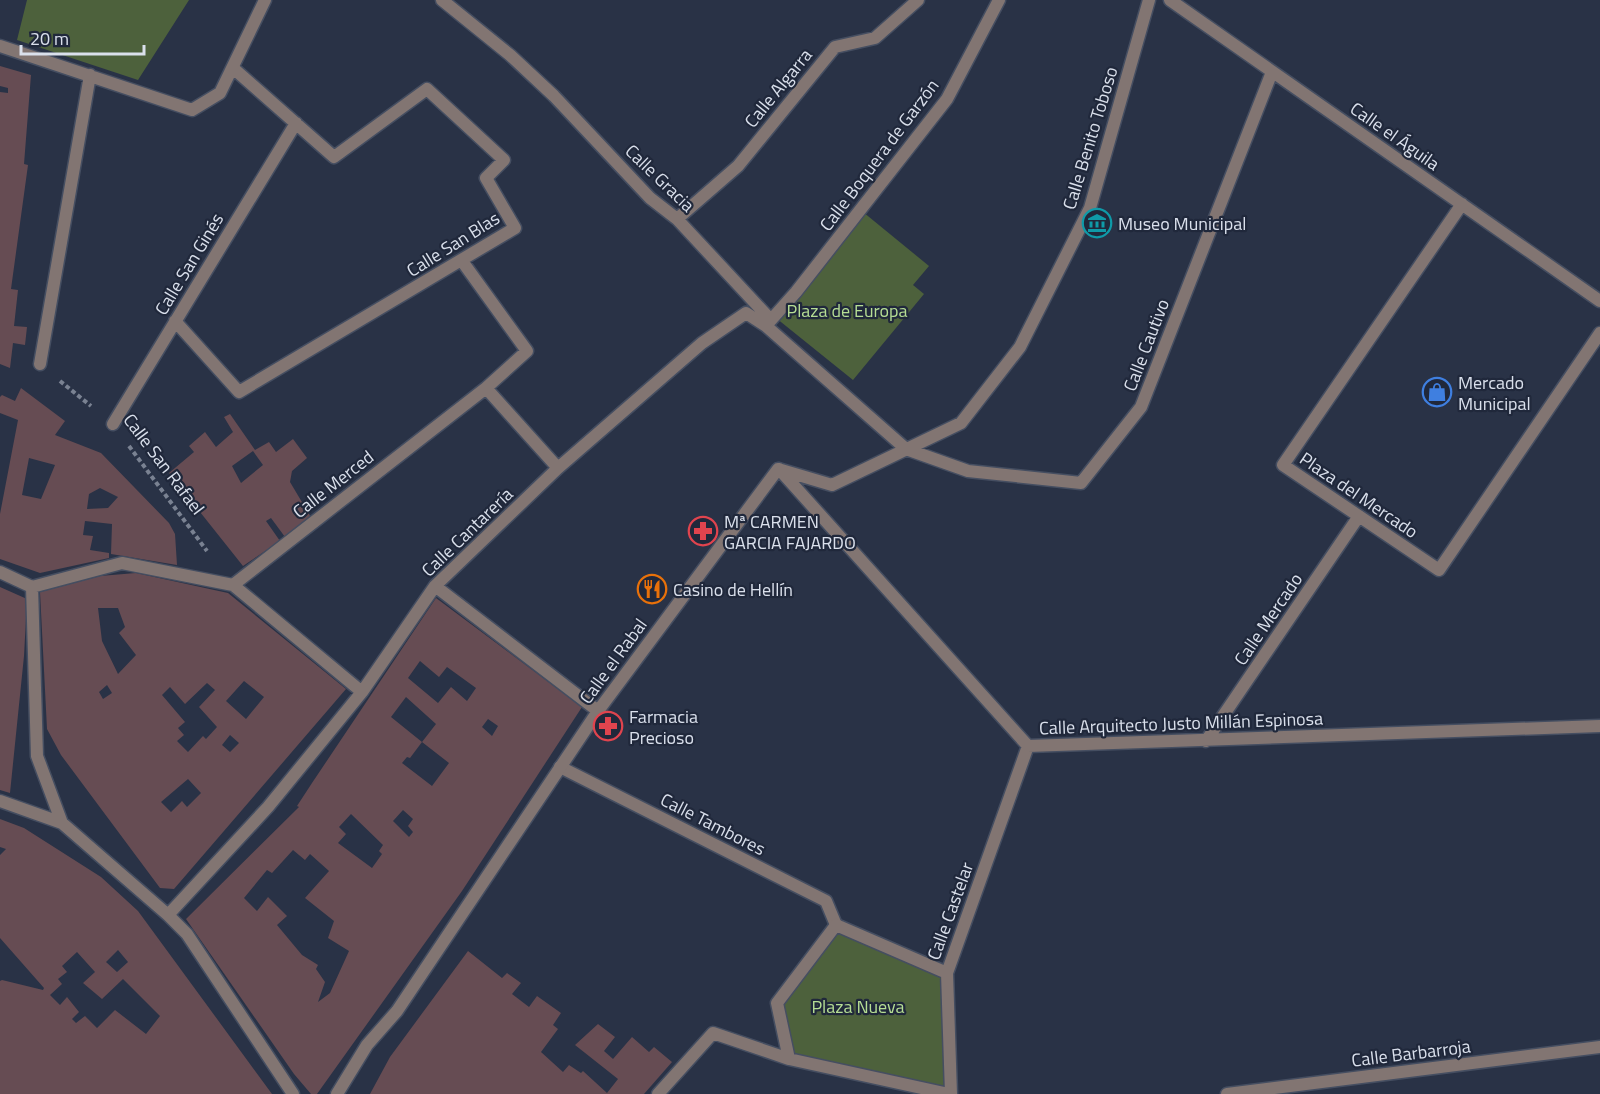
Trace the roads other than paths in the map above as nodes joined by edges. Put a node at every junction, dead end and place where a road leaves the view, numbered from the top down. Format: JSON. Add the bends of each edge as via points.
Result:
{"nodes":[{"id":1,"x":265,"y":0,"type":"edge"},
{"id":2,"x":442,"y":0,"type":"edge"},
{"id":3,"x":918,"y":0,"type":"edge"},
{"id":4,"x":999,"y":0,"type":"edge"},
{"id":5,"x":1149,"y":0,"type":"edge"},
{"id":6,"x":1170,"y":0,"type":"edge"},
{"id":7,"x":0,"y":46,"type":"edge"},
{"id":8,"x":233,"y":68,"type":"junction"},
{"id":9,"x":1272,"y":72,"type":"junction"},
{"id":10,"x":90,"y":75,"type":"junction"},
{"id":11,"x":296,"y":123,"type":"junction"},
{"id":12,"x":1462,"y":204,"type":"junction"},
{"id":13,"x":677,"y":219,"type":"junction"},
{"id":14,"x":462,"y":261,"type":"junction"},
{"id":15,"x":1600,"y":301,"type":"edge"},
{"id":16,"x":175,"y":321,"type":"junction"},
{"id":17,"x":768,"y":323,"type":"junction"},
{"id":18,"x":1600,"y":333,"type":"edge"},
{"id":19,"x":40,"y":364,"type":"road end"},
{"id":20,"x":486,"y":388,"type":"junction"},
{"id":21,"x":113,"y":424,"type":"road end"},
{"id":22,"x":906,"y":449,"type":"junction"},
{"id":23,"x":558,"y":468,"type":"junction"},
{"id":24,"x":778,"y":468,"type":"junction"},
{"id":25,"x":1359,"y":516,"type":"junction"},
{"id":26,"x":0,"y":572,"type":"edge"},
{"id":27,"x":233,"y":585,"type":"junction"},
{"id":28,"x":32,"y":586,"type":"junction"},
{"id":29,"x":435,"y":586,"type":"junction"},
{"id":30,"x":362,"y":692,"type":"junction"},
{"id":31,"x":598,"y":711,"type":"junction"},
{"id":32,"x":1600,"y":726,"type":"edge"},
{"id":33,"x":1206,"y":741,"type":"junction"},
{"id":34,"x":1028,"y":746,"type":"junction"},
{"id":35,"x":560,"y":767,"type":"junction"},
{"id":36,"x":0,"y":801,"type":"edge"},
{"id":37,"x":62,"y":823,"type":"junction"},
{"id":38,"x":168,"y":915,"type":"junction"},
{"id":39,"x":836,"y":925,"type":"junction"},
{"id":40,"x":947,"y":973,"type":"junction"},
{"id":41,"x":1600,"y":1047,"type":"edge"},
{"id":42,"x":789,"y":1059,"type":"junction"},
{"id":43,"x":293,"y":1094,"type":"edge"},
{"id":44,"x":338,"y":1094,"type":"edge"},
{"id":45,"x":658,"y":1094,"type":"edge"},
{"id":46,"x":950,"y":1094,"type":"edge"},
{"id":47,"x":1227,"y":1094,"type":"edge"}],
"edges":[{"from":1,"to":8,"type":"street"},
{"from":2,"to":13,"type":"street","name":"Calle Gracia","via":[[554,96],[650,198]]},
{"from":3,"to":13,"type":"street","name":"Calle Algarra","via":[[875,38],[835,47],[738,166]]},
{"from":4,"to":17,"type":"street","name":"Calle Boquera de Garzón","via":[[947,99]]},
{"from":5,"to":22,"type":"street","name":"Calle Benito Toboso","via":[[1090,208],[1020,347],[961,423]]},
{"from":6,"to":9,"type":"street","name":"Calle el Águila"},
{"from":7,"to":10,"type":"street"},
{"from":8,"to":10,"type":"street","via":[[219,93],[192,110]]},
{"from":8,"to":11,"type":"street","name":"Calle San Blas"},
{"from":9,"to":12,"type":"street","name":"Calle el Águila"},
{"from":9,"to":22,"type":"street","name":"Calle Cautivo","via":[[1141,407],[1081,483],[968,471]]},
{"from":10,"to":19,"type":"street"},
{"from":11,"to":14,"type":"street","name":"Calle San Blas","via":[[334,157],[427,89],[504,160],[486,178],[515,228]]},
{"from":11,"to":16,"type":"street","name":"Calle San Ginés"},
{"from":12,"to":15,"type":"street","name":"Calle el Águila"},
{"from":12,"to":25,"type":"street","name":"Plaza del Mercado","via":[[1283,465]]},
{"from":13,"to":17,"type":"street","name":"Calle Gracia"},
{"from":14,"to":16,"type":"street","name":"Calle San Blas","via":[[239,392]]},
{"from":14,"to":20,"type":"street","name":"Calle Merced","via":[[527,351]]},
{"from":16,"to":21,"type":"street","name":"Calle San Ginés"},
{"from":17,"to":22,"type":"street","name":"Calle Gracia"},
{"from":17,"to":23,"type":"street","name":"Calle Cantarería","via":[[746,313],[711,337]]},
{"from":18,"to":25,"type":"street","name":"Plaza del Mercado","via":[[1439,570]]},
{"from":20,"to":23,"type":"street"},
{"from":20,"to":27,"type":"street","name":"Calle Merced"},
{"from":22,"to":24,"type":"street","via":[[832,485]]},
{"from":23,"to":29,"type":"street","name":"Calle Cantarería"},
{"from":24,"to":31,"type":"street","name":"Calle el Rabal"},
{"from":24,"to":34,"type":"street","name":"Calle Arquitecto Justo Millán Espinosa"},
{"from":25,"to":33,"type":"street","name":"Calle Mercado"},
{"from":26,"to":28,"type":"street"},
{"from":27,"to":28,"type":"street","via":[[122,563]]},
{"from":27,"to":30,"type":"street"},
{"from":28,"to":37,"type":"street","via":[[37,756]]},
{"from":29,"to":30,"type":"street","name":"Calle Cantarería"},
{"from":29,"to":31,"type":"street"},
{"from":30,"to":38,"type":"street","name":"Calle Cantarería","via":[[268,807]]},
{"from":31,"to":35,"type":"street","name":"Calle el Rabal"},
{"from":32,"to":33,"type":"street","name":"Calle Arquitecto Justo Millán Espinosa"},
{"from":33,"to":34,"type":"street","name":"Calle Arquitecto Justo Millán Espinosa"},
{"from":34,"to":40,"type":"street","name":"Calle Castelar"},
{"from":35,"to":39,"type":"street","name":"Calle Tambores","via":[[826,901]]},
{"from":35,"to":44,"type":"street","name":"Calle el Rabal"},
{"from":36,"to":37,"type":"street"},
{"from":37,"to":38,"type":"street"},
{"from":38,"to":43,"type":"street","via":[[187,934]]},
{"from":39,"to":40,"type":"street"},
{"from":39,"to":42,"type":"street","via":[[777,1003]]},
{"from":40,"to":46,"type":"street","name":"Calle Castelar"},
{"from":41,"to":47,"type":"street","name":"Calle Barbarroja"},
{"from":42,"to":45,"type":"street","via":[[713,1033]]},
{"from":42,"to":46,"type":"street"}]}
